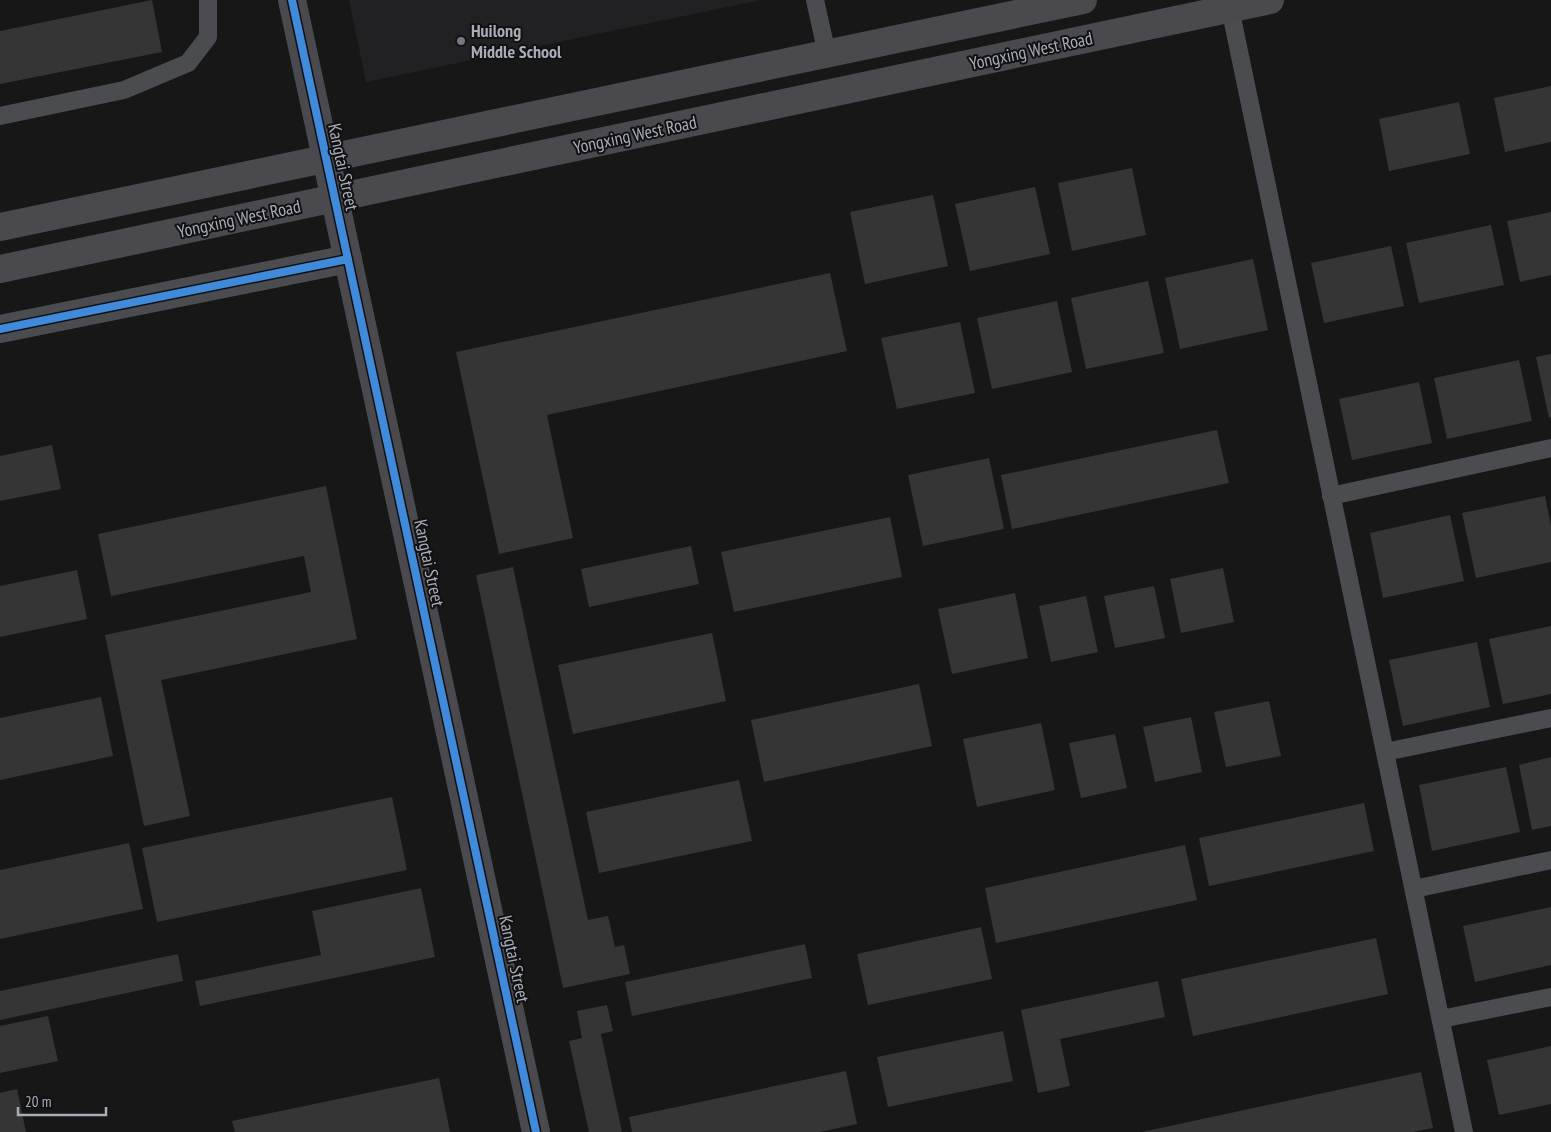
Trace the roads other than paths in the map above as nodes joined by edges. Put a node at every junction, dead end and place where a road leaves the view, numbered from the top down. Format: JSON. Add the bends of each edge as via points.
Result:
{"nodes":[{"id":1,"x":208,"y":0,"type":"edge"},
{"id":2,"x":292,"y":0,"type":"edge"},
{"id":3,"x":815,"y":0,"type":"edge"},
{"id":4,"x":1083,"y":0,"type":"edge"},
{"id":5,"x":1270,"y":0,"type":"edge"},
{"id":6,"x":1230,"y":8,"type":"junction"},
{"id":7,"x":826,"y":54,"type":"junction"},
{"id":8,"x":0,"y":116,"type":"edge"},
{"id":9,"x":326,"y":159,"type":"junction"},
{"id":10,"x":334,"y":198,"type":"junction"},
{"id":11,"x":0,"y":227,"type":"edge"},
{"id":12,"x":348,"y":259,"type":"junction"},
{"id":13,"x":0,"y":269,"type":"edge"},
{"id":14,"x":0,"y":329,"type":"edge"},
{"id":15,"x":1551,"y":448,"type":"edge"},
{"id":16,"x":1331,"y":496,"type":"junction"},
{"id":17,"x":1551,"y":718,"type":"edge"},
{"id":18,"x":1385,"y":752,"type":"junction"},
{"id":19,"x":1551,"y":860,"type":"edge"},
{"id":20,"x":1414,"y":889,"type":"junction"},
{"id":21,"x":1551,"y":997,"type":"edge"},
{"id":22,"x":1441,"y":1019,"type":"junction"},
{"id":23,"x":536,"y":1132,"type":"edge"},
{"id":24,"x":1464,"y":1132,"type":"edge"}],
"edges":[{"from":1,"to":8,"type":"lane","via":[[208,37],[188,63],[124,90]]},
{"from":2,"to":9,"type":"main road","name":"Kangtai Street"},
{"from":3,"to":7,"type":"lane"},
{"from":4,"to":7,"type":"main road"},
{"from":5,"to":6,"type":"main road","name":"Yongxing West Road"},
{"from":6,"to":10,"type":"main road","name":"Yongxing West Road"},
{"from":6,"to":16,"type":"lane"},
{"from":7,"to":9,"type":"main road"},
{"from":9,"to":10,"type":"main road","name":"Kangtai Street"},
{"from":9,"to":11,"type":"main road"},
{"from":10,"to":12,"type":"main road","name":"Kangtai Street"},
{"from":10,"to":13,"type":"main road","name":"Yongxing West Road"},
{"from":12,"to":14,"type":"street"},
{"from":12,"to":23,"type":"main road","name":"Kangtai Street"},
{"from":15,"to":16,"type":"lane"},
{"from":16,"to":18,"type":"lane"},
{"from":17,"to":18,"type":"lane"},
{"from":18,"to":20,"type":"lane"},
{"from":19,"to":20,"type":"lane"},
{"from":20,"to":22,"type":"lane"},
{"from":21,"to":22,"type":"lane"},
{"from":22,"to":24,"type":"lane"}]}
